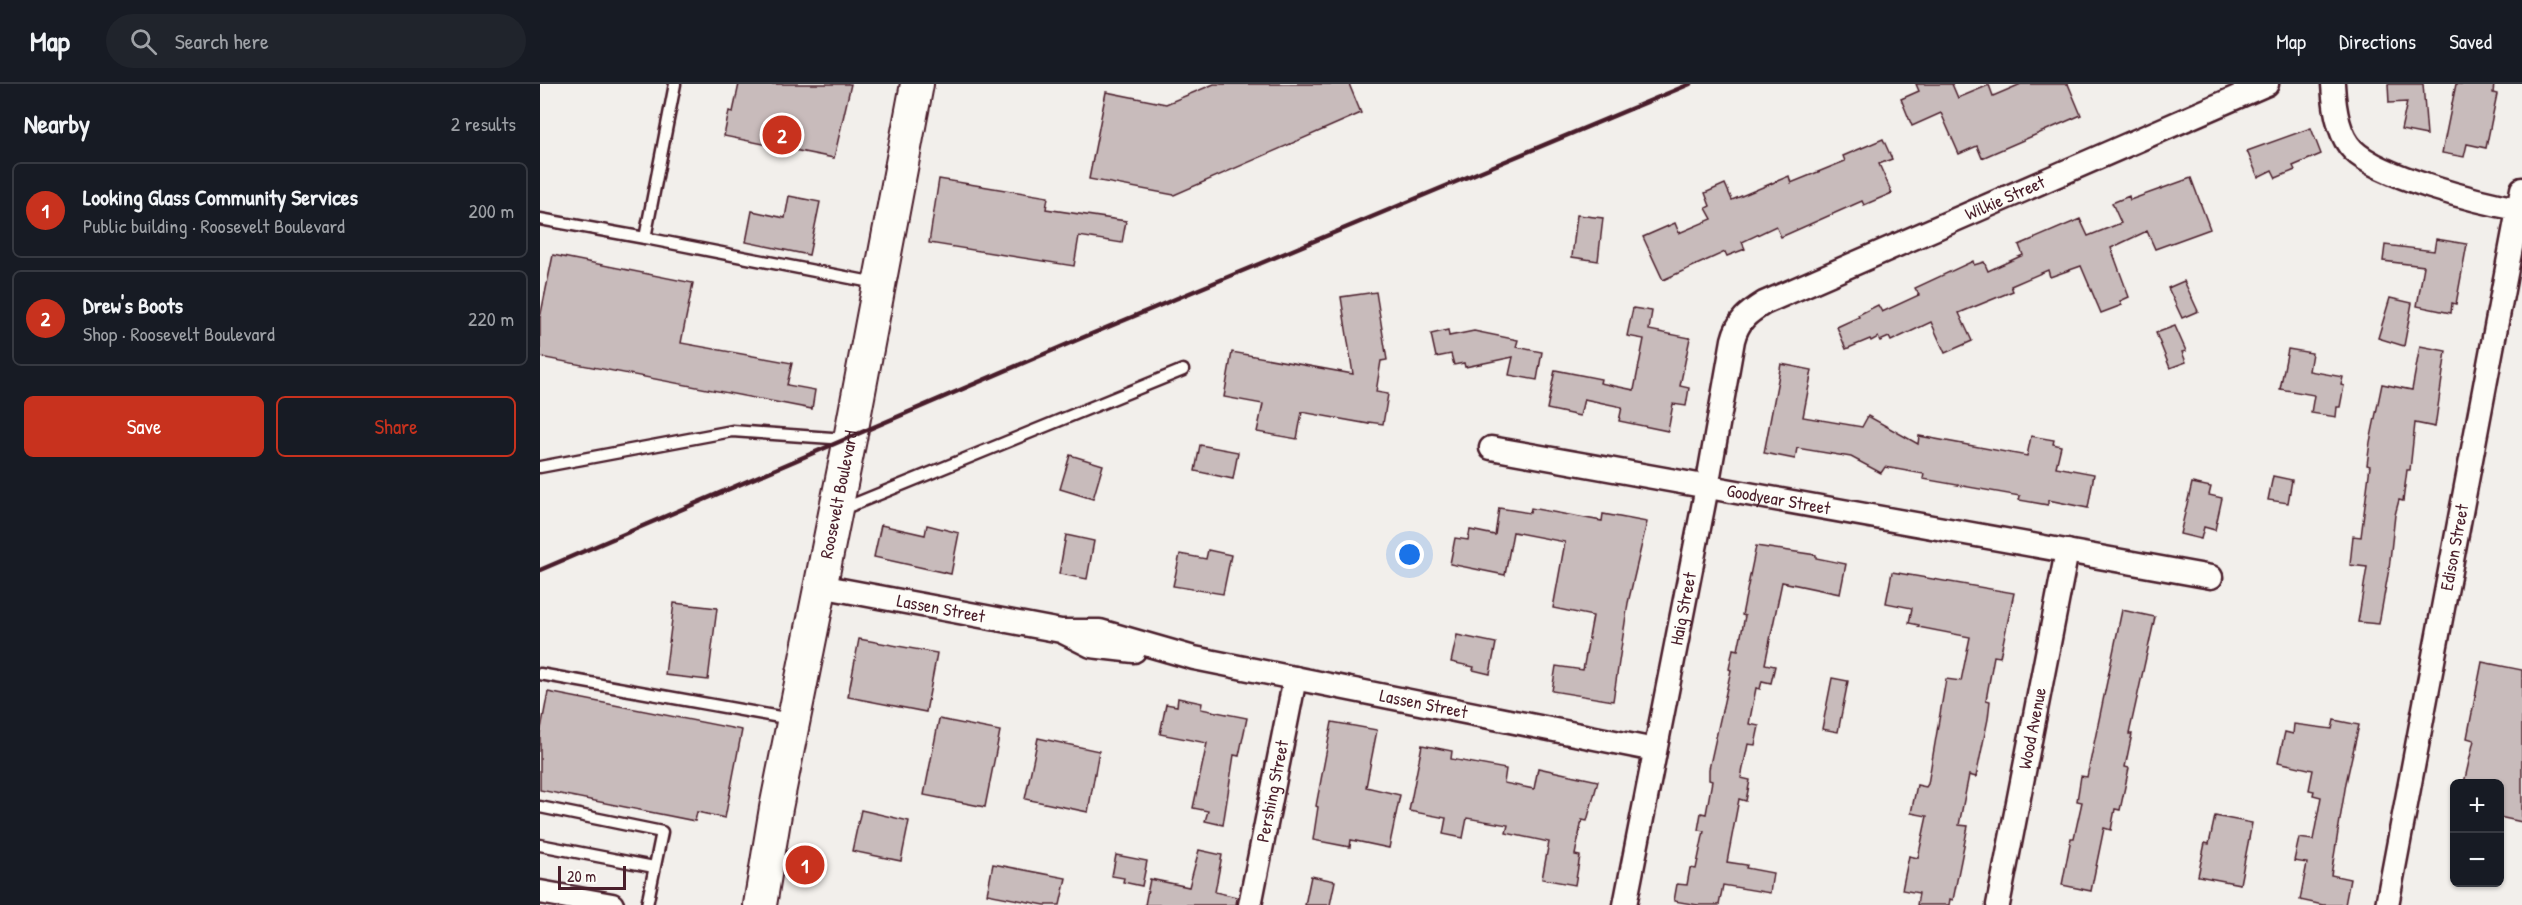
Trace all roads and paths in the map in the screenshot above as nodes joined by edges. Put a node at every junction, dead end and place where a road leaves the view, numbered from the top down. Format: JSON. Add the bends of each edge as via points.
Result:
{"nodes":[{"id":1,"x":675,"y":84,"type":"edge"},
{"id":2,"x":917,"y":84,"type":"edge"},
{"id":3,"x":2267,"y":84,"type":"edge"},
{"id":4,"x":2333,"y":84,"type":"edge"},
{"id":5,"x":2520,"y":199,"type":"edge"},
{"id":6,"x":540,"y":219,"type":"edge"},
{"id":7,"x":645,"y":238,"type":"junction"},
{"id":8,"x":879,"y":284,"type":"junction"},
{"id":9,"x":1745,"y":314,"type":"joint"},
{"id":10,"x":1184,"y":369,"type":"dead end"},
{"id":11,"x":850,"y":439,"type":"junction"},
{"id":12,"x":1491,"y":448,"type":"dead end"},
{"id":13,"x":540,"y":467,"type":"edge"},
{"id":14,"x":1707,"y":487,"type":"junction"},
{"id":15,"x":835,"y":513,"type":"junction"},
{"id":16,"x":2067,"y":551,"type":"junction"},
{"id":17,"x":2211,"y":577,"type":"dead end"},
{"id":18,"x":820,"y":586,"type":"junction"},
{"id":19,"x":540,"y":674,"type":"edge"},
{"id":20,"x":1295,"y":678,"type":"junction"},
{"id":21,"x":793,"y":720,"type":"junction"},
{"id":22,"x":1655,"y":750,"type":"junction"},
{"id":23,"x":540,"y":807,"type":"edge"},
{"id":24,"x":540,"y":845,"type":"edge"},
{"id":25,"x":654,"y":867,"type":"junction"},
{"id":26,"x":540,"y":891,"type":"edge"},
{"id":27,"x":612,"y":905,"type":"edge"},
{"id":28,"x":647,"y":905,"type":"edge"},
{"id":29,"x":760,"y":905,"type":"edge"},
{"id":30,"x":1250,"y":905,"type":"edge"},
{"id":31,"x":1625,"y":905,"type":"edge"},
{"id":32,"x":1998,"y":905,"type":"edge"},
{"id":33,"x":2387,"y":905,"type":"edge"}],
"edges":[{"from":1,"to":7,"type":"lane"},
{"from":2,"to":8,"type":"main road","name":"Roosevelt Boulevard"},
{"from":3,"to":9,"type":"street","name":"Wilkie Street"},
{"from":4,"to":5,"type":"street","via":[[2346,140],[2362,157],[2411,180],[2491,204]]},
{"from":5,"to":33,"type":"street","name":"Edison Street"},
{"from":6,"to":7,"type":"lane"},
{"from":7,"to":8,"type":"lane"},
{"from":8,"to":11,"type":"main road","name":"Roosevelt Boulevard"},
{"from":9,"to":14,"type":"street","name":"Haig Street","via":[[1733,340]]},
{"from":10,"to":15,"type":"lane"},
{"from":11,"to":13,"type":"lane","via":[[732,431]]},
{"from":11,"to":15,"type":"main road","name":"Roosevelt Boulevard"},
{"from":12,"to":14,"type":"street","name":"Goodyear Street"},
{"from":14,"to":16,"type":"street","name":"Goodyear Street"},
{"from":14,"to":22,"type":"street","name":"Haig Street"},
{"from":15,"to":18,"type":"main road","name":"Roosevelt Boulevard"},
{"from":16,"to":17,"type":"street","name":"Goodyear Street"},
{"from":16,"to":32,"type":"street","name":"Wood Avenue"},
{"from":18,"to":20,"type":"street","name":"Lassen Street","via":[[1061,631],[1100,631],[1194,658]]},
{"from":18,"to":21,"type":"main road","name":"Roosevelt Boulevard"},
{"from":19,"to":21,"type":"lane"},
{"from":20,"to":22,"type":"street","name":"Lassen Street"},
{"from":20,"to":30,"type":"street","name":"Pershing Street"},
{"from":21,"to":29,"type":"main road","name":"Roosevelt Boulevard"},
{"from":22,"to":31,"type":"street","name":"Haig Street"},
{"from":23,"to":25,"type":"lane","via":[[662,832]]},
{"from":24,"to":25,"type":"lane"},
{"from":25,"to":28,"type":"lane"},
{"from":26,"to":27,"type":"street"}]}
